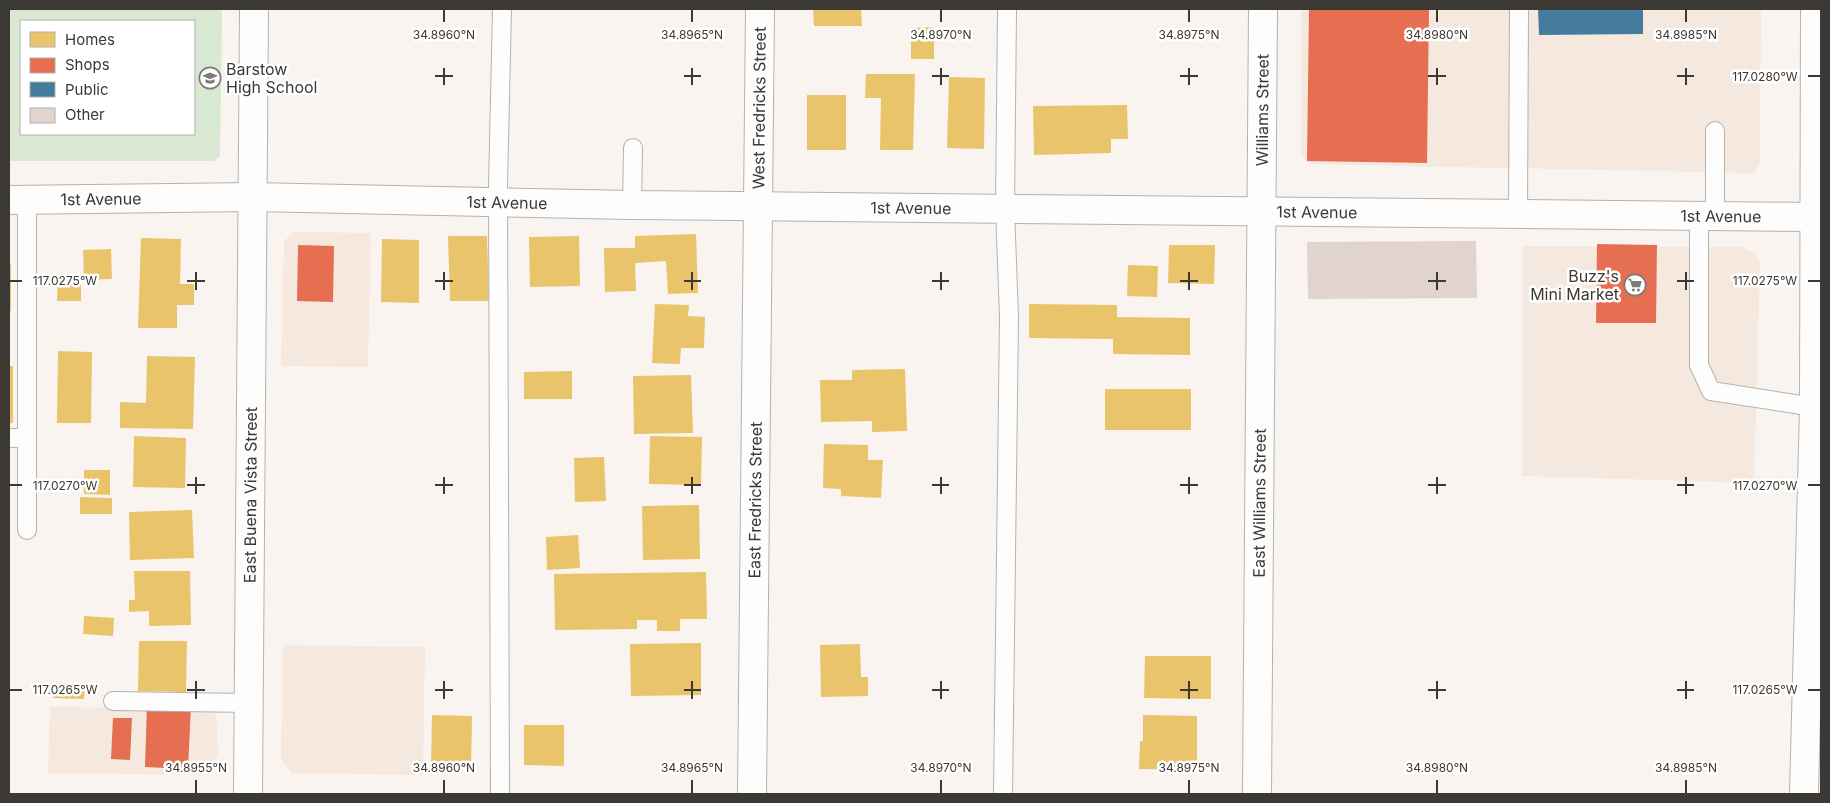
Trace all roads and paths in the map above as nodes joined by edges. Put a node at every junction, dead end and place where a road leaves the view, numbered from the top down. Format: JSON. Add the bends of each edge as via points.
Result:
{"nodes":[{"id":1,"x":254,"y":9,"type":"edge"},
{"id":2,"x":502,"y":9,"type":"edge"},
{"id":3,"x":760,"y":9,"type":"edge"},
{"id":4,"x":1008,"y":9,"type":"edge"},
{"id":5,"x":1263,"y":9,"type":"edge"},
{"id":6,"x":1519,"y":9,"type":"edge"},
{"id":7,"x":1815,"y":9,"type":"edge"},
{"id":8,"x":1715,"y":131,"type":"dead end"},
{"id":9,"x":633,"y":148,"type":"dead end"},
{"id":10,"x":253,"y":197,"type":"junction"},
{"id":11,"x":18,"y":200,"type":"edge"},
{"id":12,"x":498,"y":203,"type":"junction"},
{"id":13,"x":632,"y":205,"type":"junction"},
{"id":14,"x":760,"y":206,"type":"junction"},
{"id":15,"x":1005,"y":208,"type":"junction"},
{"id":16,"x":1262,"y":211,"type":"junction"},
{"id":17,"x":1518,"y":214,"type":"junction"},
{"id":18,"x":1707,"y":216,"type":"junction"},
{"id":19,"x":1815,"y":217,"type":"junction"},
{"id":20,"x":1817,"y":407,"type":"edge"},
{"id":21,"x":9,"y":438,"type":"edge"},
{"id":22,"x":27,"y":438,"type":"junction"},
{"id":23,"x":27,"y":530,"type":"dead end"},
{"id":24,"x":113,"y":702,"type":"dead end"},
{"id":25,"x":249,"y":703,"type":"junction"},
{"id":26,"x":248,"y":794,"type":"edge"},
{"id":27,"x":500,"y":794,"type":"edge"},
{"id":28,"x":752,"y":794,"type":"edge"},
{"id":29,"x":1003,"y":794,"type":"edge"},
{"id":30,"x":1257,"y":794,"type":"edge"},
{"id":31,"x":1804,"y":794,"type":"edge"}],
"edges":[{"from":1,"to":10,"type":"street","name":"East Buena Vista Street"},
{"from":2,"to":12,"type":"lane"},
{"from":3,"to":14,"type":"street","name":"West Fredricks Street"},
{"from":4,"to":15,"type":"lane"},
{"from":5,"to":16,"type":"street","name":"Williams Street"},
{"from":6,"to":17,"type":"lane"},
{"from":7,"to":19,"type":"street"},
{"from":8,"to":18,"type":"lane"},
{"from":9,"to":13,"type":"lane"},
{"from":10,"to":11,"type":"street","name":"1st Avenue"},
{"from":10,"to":12,"type":"street","name":"1st Avenue"},
{"from":10,"to":25,"type":"street","name":"East Buena Vista Street"},
{"from":11,"to":22,"type":"lane"},
{"from":12,"to":13,"type":"street","name":"1st Avenue"},
{"from":12,"to":27,"type":"lane"},
{"from":13,"to":14,"type":"street","name":"1st Avenue"},
{"from":14,"to":15,"type":"street","name":"1st Avenue"},
{"from":14,"to":28,"type":"street","name":"East Fredricks Street"},
{"from":15,"to":16,"type":"street","name":"1st Avenue"},
{"from":15,"to":29,"type":"lane","via":[[1009,317]]},
{"from":16,"to":17,"type":"street","name":"1st Avenue"},
{"from":16,"to":30,"type":"street","name":"East Williams Street"},
{"from":17,"to":18,"type":"street","name":"1st Avenue"},
{"from":18,"to":19,"type":"street","name":"1st Avenue"},
{"from":18,"to":20,"type":"lane","via":[[1699,365],[1711,391]]},
{"from":19,"to":20,"type":"street"},
{"from":20,"to":31,"type":"street"},
{"from":21,"to":22,"type":"lane"},
{"from":22,"to":23,"type":"lane"},
{"from":24,"to":25,"type":"lane"},
{"from":25,"to":26,"type":"street","name":"East Buena Vista Street"}]}
